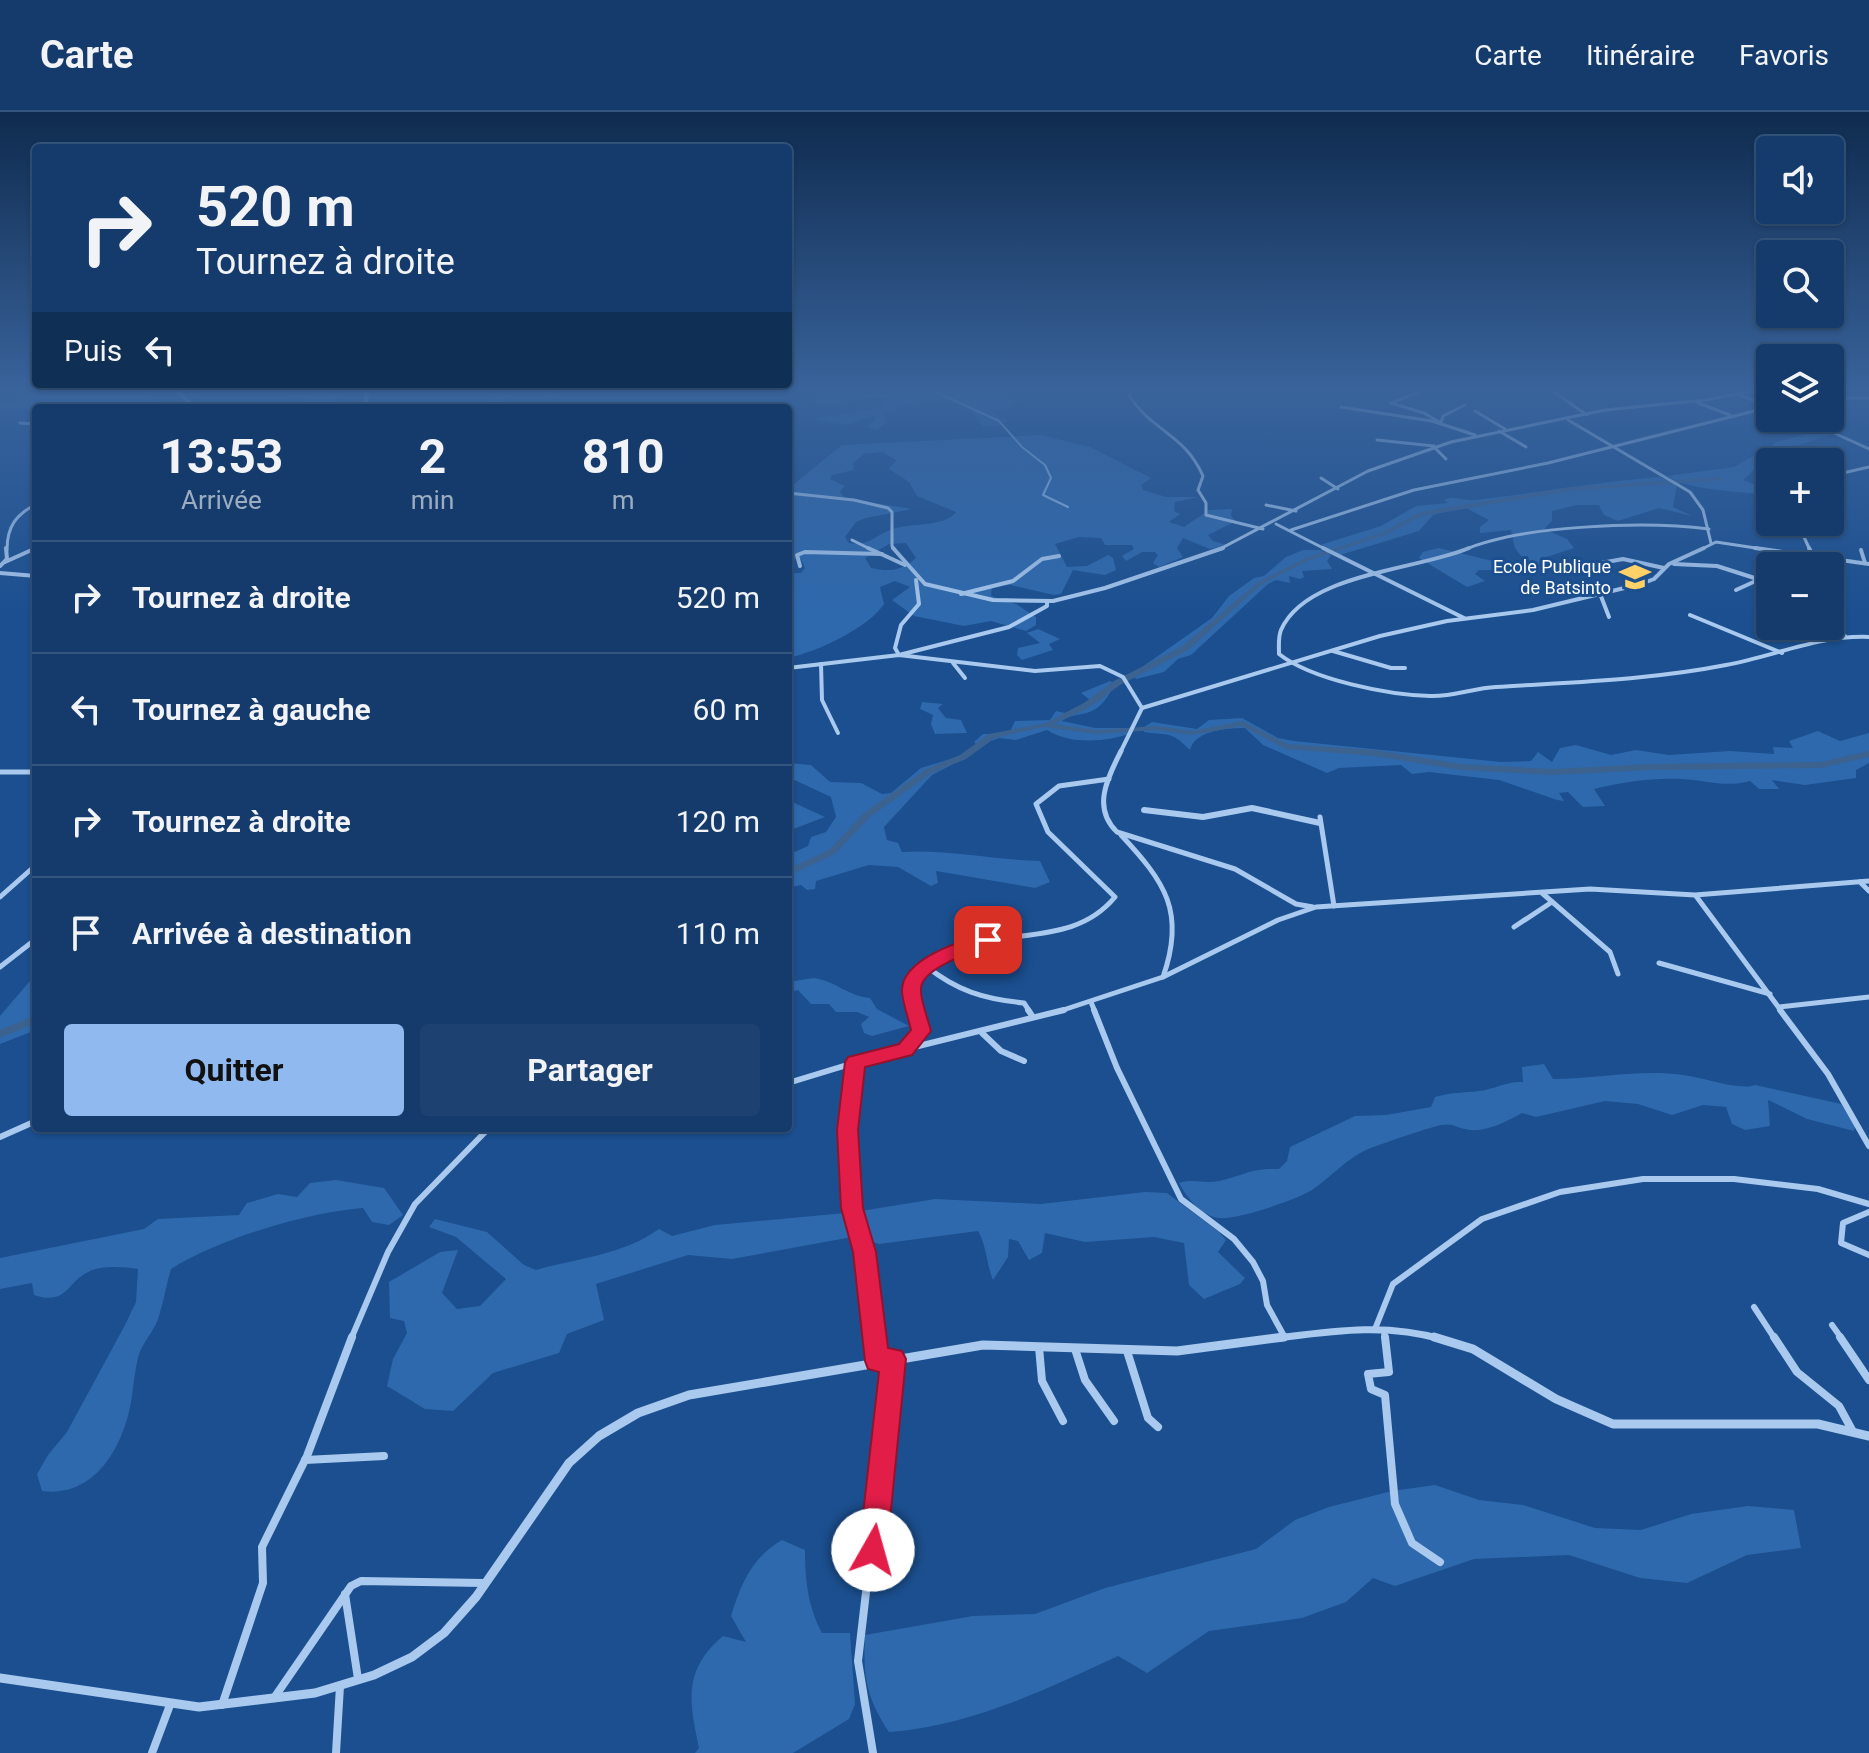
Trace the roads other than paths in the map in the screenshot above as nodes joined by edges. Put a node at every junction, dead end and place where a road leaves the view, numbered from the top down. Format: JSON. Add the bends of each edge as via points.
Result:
{"nodes":[{"id":1,"x":1197,"y":465,"type":"edge"},
{"id":2,"x":1385,"y":465,"type":"edge"},
{"id":3,"x":1528,"y":465,"type":"edge"},
{"id":4,"x":1646,"y":465,"type":"edge"},
{"id":5,"x":1869,"y":467,"type":"edge"},
{"id":6,"x":1844,"y":473,"type":"edge"},
{"id":7,"x":1321,"y":478,"type":"dead end"},
{"id":8,"x":1338,"y":489,"type":"junction"},
{"id":9,"x":792,"y":493,"type":"edge"},
{"id":10,"x":1266,"y":505,"type":"dead end"},
{"id":11,"x":32,"y":507,"type":"edge"},
{"id":12,"x":1297,"y":511,"type":"junction"},
{"id":13,"x":1276,"y":524,"type":"junction"},
{"id":14,"x":1264,"y":529,"type":"junction"},
{"id":15,"x":1709,"y":529,"type":"junction"},
{"id":16,"x":1291,"y":530,"type":"junction"},
{"id":17,"x":852,"y":540,"type":"dead end"},
{"id":18,"x":1711,"y":543,"type":"junction"},
{"id":19,"x":32,"y":550,"type":"edge"},
{"id":20,"x":1861,"y":550,"type":"dead end"},
{"id":21,"x":1776,"y":552,"type":"edge"},
{"id":22,"x":882,"y":554,"type":"junction"},
{"id":23,"x":1059,"y":556,"type":"dead end"},
{"id":24,"x":1844,"y":561,"type":"edge"},
{"id":25,"x":5,"y":562,"type":"junction"},
{"id":26,"x":1867,"y":564,"type":"edge"},
{"id":27,"x":0,"y":566,"type":"edge"},
{"id":28,"x":800,"y":566,"type":"dead end"},
{"id":29,"x":1666,"y":566,"type":"junction"},
{"id":30,"x":908,"y":567,"type":"junction"},
{"id":31,"x":1579,"y":567,"type":"dead end"},
{"id":32,"x":0,"y":573,"type":"edge"},
{"id":33,"x":1373,"y":574,"type":"junction"},
{"id":34,"x":32,"y":576,"type":"edge"},
{"id":35,"x":915,"y":577,"type":"junction"},
{"id":36,"x":1756,"y":578,"type":"edge"},
{"id":37,"x":1756,"y":581,"type":"edge"},
{"id":38,"x":1736,"y":590,"type":"dead end"},
{"id":39,"x":1599,"y":591,"type":"junction"},
{"id":40,"x":960,"y":594,"type":"junction"},
{"id":41,"x":1047,"y":601,"type":"junction"},
{"id":42,"x":1690,"y":615,"type":"dead end"},
{"id":43,"x":1609,"y":617,"type":"dead end"},
{"id":44,"x":1464,"y":618,"type":"junction"},
{"id":45,"x":1869,"y":627,"type":"edge"},
{"id":46,"x":1845,"y":636,"type":"joint"},
{"id":47,"x":1868,"y":637,"type":"edge"},
{"id":48,"x":1332,"y":651,"type":"junction"},
{"id":49,"x":1782,"y":653,"type":"junction"},
{"id":50,"x":899,"y":655,"type":"junction"},
{"id":51,"x":952,"y":662,"type":"junction"},
{"id":52,"x":821,"y":664,"type":"junction"},
{"id":53,"x":1291,"y":665,"type":"junction"},
{"id":54,"x":792,"y":668,"type":"edge"},
{"id":55,"x":1405,"y":668,"type":"dead end"},
{"id":56,"x":965,"y":678,"type":"dead end"},
{"id":57,"x":1138,"y":698,"type":"junction"},
{"id":58,"x":1157,"y":701,"type":"junction"},
{"id":59,"x":1142,"y":708,"type":"junction"},
{"id":60,"x":838,"y":733,"type":"dead end"},
{"id":61,"x":0,"y":772,"type":"edge"},
{"id":62,"x":32,"y":772,"type":"edge"},
{"id":63,"x":1109,"y":779,"type":"junction"},
{"id":64,"x":1144,"y":810,"type":"dead end"},
{"id":65,"x":1320,"y":820,"type":"joint"},
{"id":66,"x":1117,"y":832,"type":"junction"},
{"id":67,"x":32,"y":869,"type":"edge"},
{"id":68,"x":1869,"y":881,"type":"edge"},
{"id":69,"x":1859,"y":882,"type":"junction"},
{"id":70,"x":1869,"y":891,"type":"edge"},
{"id":71,"x":1541,"y":893,"type":"junction"},
{"id":72,"x":1695,"y":895,"type":"junction"},
{"id":73,"x":0,"y":897,"type":"edge"},
{"id":74,"x":1552,"y":902,"type":"junction"},
{"id":75,"x":1334,"y":906,"type":"junction"},
{"id":76,"x":1316,"y":907,"type":"junction"},
{"id":77,"x":1514,"y":927,"type":"dead end"},
{"id":78,"x":32,"y":942,"type":"edge"},
{"id":79,"x":1659,"y":963,"type":"dead end"},
{"id":80,"x":926,"y":966,"type":"junction"},
{"id":81,"x":0,"y":967,"type":"edge"},
{"id":82,"x":1618,"y":974,"type":"dead end"},
{"id":83,"x":1163,"y":977,"type":"junction"},
{"id":84,"x":1770,"y":994,"type":"junction"},
{"id":85,"x":1869,"y":997,"type":"edge"},
{"id":86,"x":1091,"y":1002,"type":"junction"},
{"id":87,"x":1778,"y":1007,"type":"junction"},
{"id":88,"x":1033,"y":1017,"type":"junction"},
{"id":89,"x":982,"y":1033,"type":"junction"},
{"id":90,"x":905,"y":1050,"type":"junction"},
{"id":91,"x":1024,"y":1061,"type":"dead end"},
{"id":92,"x":856,"y":1062,"type":"junction"},
{"id":93,"x":792,"y":1082,"type":"edge"},
{"id":94,"x":32,"y":1123,"type":"edge"},
{"id":95,"x":485,"y":1132,"type":"edge"},
{"id":96,"x":0,"y":1137,"type":"edge"},
{"id":97,"x":1869,"y":1146,"type":"edge"},
{"id":98,"x":1869,"y":1204,"type":"edge"},
{"id":99,"x":1869,"y":1212,"type":"edge"},
{"id":100,"x":1869,"y":1255,"type":"edge"},
{"id":101,"x":1754,"y":1307,"type":"dead end"},
{"id":102,"x":1832,"y":1325,"type":"dead end"},
{"id":103,"x":1379,"y":1329,"type":"junction"},
{"id":104,"x":1284,"y":1338,"type":"junction"},
{"id":105,"x":1039,"y":1346,"type":"junction"},
{"id":106,"x":1074,"y":1348,"type":"junction"},
{"id":107,"x":1127,"y":1351,"type":"junction"},
{"id":108,"x":893,"y":1359,"type":"junction"},
{"id":109,"x":877,"y":1361,"type":"junction"},
{"id":110,"x":1869,"y":1380,"type":"edge"},
{"id":111,"x":1063,"y":1421,"type":"dead end"},
{"id":112,"x":1114,"y":1421,"type":"dead end"},
{"id":113,"x":1158,"y":1427,"type":"dead end"},
{"id":114,"x":1852,"y":1430,"type":"junction"},
{"id":115,"x":1869,"y":1436,"type":"edge"},
{"id":116,"x":384,"y":1456,"type":"dead end"},
{"id":117,"x":305,"y":1460,"type":"junction"},
{"id":118,"x":1440,"y":1562,"type":"dead end"},
{"id":119,"x":484,"y":1583,"type":"junction"},
{"id":120,"x":345,"y":1593,"type":"junction"},
{"id":121,"x":0,"y":1678,"type":"edge"},
{"id":122,"x":358,"y":1680,"type":"junction"},
{"id":123,"x":340,"y":1686,"type":"junction"},
{"id":124,"x":273,"y":1699,"type":"junction"},
{"id":125,"x":170,"y":1705,"type":"junction"},
{"id":126,"x":222,"y":1705,"type":"junction"},
{"id":127,"x":152,"y":1753,"type":"edge"},
{"id":128,"x":336,"y":1753,"type":"edge"},
{"id":129,"x":873,"y":1753,"type":"edge"}],
"edges":[{"from":1,"to":14,"type":"street","via":[[1203,476],[1198,493],[1207,516]]},
{"from":2,"to":8,"type":"street"},
{"from":3,"to":16,"type":"street","via":[[1414,490]]},
{"from":4,"to":15,"type":"street","via":[[1690,492]]},
{"from":5,"to":6,"type":"street"},
{"from":7,"to":8,"type":"street"},
{"from":8,"to":12,"type":"street"},
{"from":9,"to":30,"type":"street","via":[[888,508],[892,546]]},
{"from":10,"to":12,"type":"street"},
{"from":11,"to":25,"type":"street","via":[[12,521],[4,540]]},
{"from":12,"to":13,"type":"street"},
{"from":13,"to":14,"type":"street"},
{"from":13,"to":16,"type":"street"},
{"from":14,"to":41,"type":"street","via":[[1156,572]]},
{"from":15,"to":18,"type":"street"},
{"from":15,"to":33,"type":"street","via":[[1618,526],[1503,537],[1448,557]]},
{"from":16,"to":33,"type":"street"},
{"from":17,"to":22,"type":"street"},
{"from":18,"to":21,"type":"street"},
{"from":18,"to":29,"type":"street"},
{"from":19,"to":25,"type":"street"},
{"from":20,"to":26,"type":"street"},
{"from":22,"to":28,"type":"street","via":[[805,552],[797,555]]},
{"from":22,"to":30,"type":"street"},
{"from":23,"to":40,"type":"street","via":[[1042,559],[1013,581]]},
{"from":24,"to":26,"type":"street"},
{"from":25,"to":27,"type":"street"},
{"from":29,"to":31,"type":"street","via":[[1623,559]]},
{"from":29,"to":36,"type":"street","via":[[1705,564]]},
{"from":29,"to":39,"type":"street","via":[[1648,582]]},
{"from":30,"to":35,"type":"street"},
{"from":32,"to":34,"type":"street"},
{"from":33,"to":44,"type":"street"},
{"from":33,"to":53,"type":"street","via":[[1324,591],[1293,611],[1278,648]]},
{"from":35,"to":40,"type":"street","via":[[930,587]]},
{"from":35,"to":50,"type":"street","via":[[919,601],[901,625],[895,648]]},
{"from":37,"to":38,"type":"street"},
{"from":39,"to":43,"type":"street"},
{"from":39,"to":44,"type":"street","via":[[1533,610]]},
{"from":40,"to":41,"type":"street"},
{"from":41,"to":50,"type":"street","via":[[1047,606],[1009,627]]},
{"from":42,"to":49,"type":"street"},
{"from":44,"to":48,"type":"street"},
{"from":45,"to":47,"type":"street"},
{"from":46,"to":47,"type":"street"},
{"from":46,"to":49,"type":"street"},
{"from":48,"to":53,"type":"street"},
{"from":48,"to":55,"type":"street"},
{"from":49,"to":53,"type":"street","via":[[1703,669],[1427,696]]},
{"from":50,"to":51,"type":"street"},
{"from":50,"to":52,"type":"street"},
{"from":51,"to":56,"type":"street"},
{"from":51,"to":57,"type":"street","via":[[1039,671],[1100,666],[1123,677]]},
{"from":52,"to":54,"type":"street"},
{"from":52,"to":60,"type":"street","via":[[822,700]]},
{"from":53,"to":58,"type":"street"},
{"from":57,"to":58,"type":"street"},
{"from":57,"to":59,"type":"street"},
{"from":58,"to":59,"type":"street"},
{"from":59,"to":63,"type":"street"},
{"from":61,"to":62,"type":"street"},
{"from":63,"to":66,"type":"street","via":[[1101,815]]},
{"from":63,"to":80,"type":"street","via":[[1055,786],[1040,797],[1036,810],[1060,845],[1104,880],[1115,897],[1111,907],[1064,928],[973,943]]},
{"from":64,"to":65,"type":"street","via":[[1203,817],[1252,808]]},
{"from":65,"to":75,"type":"street"},
{"from":66,"to":76,"type":"street","via":[[1235,869],[1296,904]]},
{"from":66,"to":83,"type":"street","via":[[1172,901],[1176,925]]},
{"from":67,"to":73,"type":"street"},
{"from":68,"to":69,"type":"street"},
{"from":69,"to":70,"type":"street"},
{"from":69,"to":72,"type":"street"},
{"from":71,"to":72,"type":"street","via":[[1600,889]]},
{"from":71,"to":74,"type":"street"},
{"from":71,"to":75,"type":"street"},
{"from":72,"to":84,"type":"street"},
{"from":74,"to":77,"type":"street"},
{"from":74,"to":82,"type":"street","via":[[1610,952]]},
{"from":75,"to":76,"type":"street"},
{"from":76,"to":83,"type":"street"},
{"from":78,"to":81,"type":"street"},
{"from":79,"to":84,"type":"street"},
{"from":80,"to":88,"type":"street","via":[[964,994],[983,1001],[1024,1003]]},
{"from":80,"to":90,"type":"street","via":[[911,989],[921,1031]]},
{"from":83,"to":86,"type":"street"},
{"from":84,"to":87,"type":"street"},
{"from":85,"to":87,"type":"street"},
{"from":86,"to":88,"type":"street"},
{"from":86,"to":104,"type":"street","via":[[1174,1186],[1188,1207],[1234,1239],[1253,1262]]},
{"from":87,"to":97,"type":"street","via":[[1828,1074]]},
{"from":88,"to":89,"type":"street"},
{"from":89,"to":90,"type":"street"},
{"from":89,"to":91,"type":"street","via":[[1001,1051]]},
{"from":90,"to":92,"type":"street"},
{"from":92,"to":93,"type":"street"},
{"from":92,"to":109,"type":"street","via":[[848,1153]]},
{"from":94,"to":96,"type":"street"},
{"from":95,"to":117,"type":"street","via":[[403,1222]]},
{"from":98,"to":103,"type":"street","via":[[1818,1189],[1734,1179],[1655,1178],[1560,1192],[1482,1219],[1393,1284]]},
{"from":99,"to":100,"type":"street","via":[[1843,1223],[1841,1243]]},
{"from":101,"to":114,"type":"street","via":[[1797,1372],[1839,1406]]},
{"from":102,"to":110,"type":"street"},
{"from":103,"to":104,"type":"street"},
{"from":103,"to":114,"type":"street","via":[[1473,1349],[1556,1399],[1613,1424],[1780,1422]]},
{"from":103,"to":118,"type":"street","via":[[1389,1372],[1368,1374],[1371,1389],[1385,1395],[1395,1504],[1412,1543]]},
{"from":104,"to":107,"type":"street","via":[[1177,1351]]},
{"from":105,"to":106,"type":"street"},
{"from":105,"to":108,"type":"street","via":[[983,1345]]},
{"from":105,"to":111,"type":"street","via":[[1042,1381]]},
{"from":106,"to":107,"type":"street"},
{"from":106,"to":112,"type":"street","via":[[1085,1380]]},
{"from":107,"to":113,"type":"street","via":[[1148,1418]]},
{"from":108,"to":109,"type":"street"},
{"from":108,"to":129,"type":"street","via":[[858,1661]]},
{"from":109,"to":119,"type":"street","via":[[689,1395],[657,1403],[608,1427],[556,1474]]},
{"from":114,"to":115,"type":"street"},
{"from":116,"to":117,"type":"street"},
{"from":117,"to":126,"type":"street","via":[[262,1547],[263,1583]]},
{"from":119,"to":120,"type":"street","via":[[361,1581]]},
{"from":119,"to":122,"type":"street","via":[[443,1634],[409,1659]]},
{"from":120,"to":122,"type":"street"},
{"from":120,"to":124,"type":"street"},
{"from":121,"to":125,"type":"street"},
{"from":122,"to":123,"type":"street"},
{"from":123,"to":124,"type":"street"},
{"from":123,"to":128,"type":"street"},
{"from":124,"to":126,"type":"street"},
{"from":125,"to":126,"type":"street"},
{"from":125,"to":127,"type":"street"}]}
